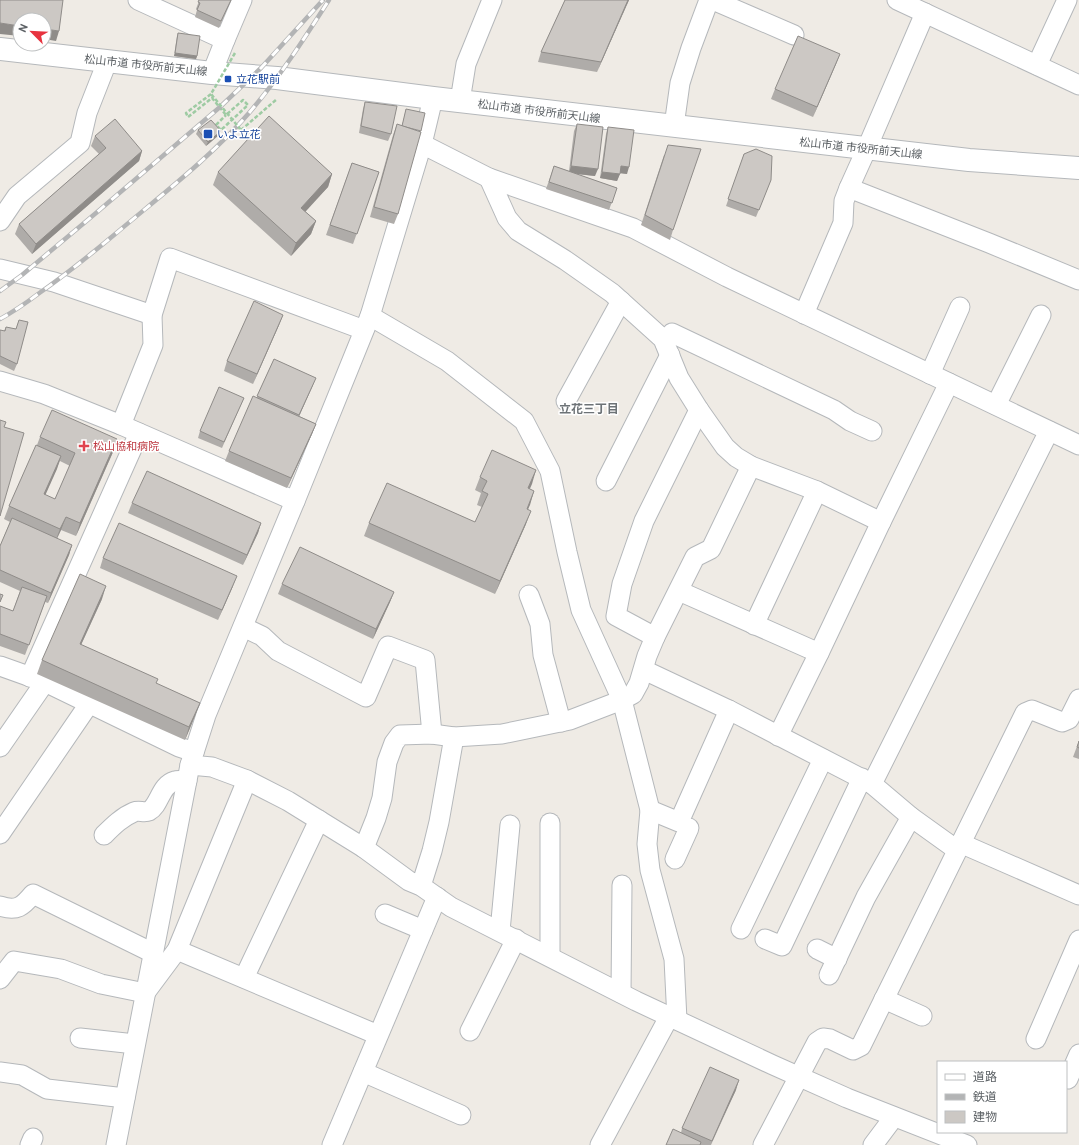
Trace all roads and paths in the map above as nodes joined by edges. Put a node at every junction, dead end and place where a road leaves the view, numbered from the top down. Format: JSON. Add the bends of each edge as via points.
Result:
{"nodes":[{"id":1,"x":138,"y":0,"type":"edge"},
{"id":2,"x":242,"y":0,"type":"edge"},
{"id":3,"x":492,"y":0,"type":"edge"},
{"id":4,"x":709,"y":0,"type":"edge"},
{"id":5,"x":713,"y":0,"type":"edge"},
{"id":6,"x":897,"y":0,"type":"edge"},
{"id":7,"x":1067,"y":0,"type":"edge"},
{"id":8,"x":920,"y":7,"type":"edge"},
{"id":9,"x":794,"y":35,"type":"dead end"},
{"id":10,"x":230,"y":46,"type":"junction"},
{"id":11,"x":0,"y":49,"type":"edge"},
{"id":12,"x":108,"y":62,"type":"junction"},
{"id":13,"x":1037,"y":65,"type":"junction"},
{"id":14,"x":212,"y":73,"type":"junction"},
{"id":15,"x":1079,"y":85,"type":"edge"},
{"id":16,"x":211,"y":94,"type":"junction"},
{"id":17,"x":279,"y":98,"type":"dead end"},
{"id":18,"x":434,"y":98,"type":"junction"},
{"id":19,"x":460,"y":102,"type":"junction"},
{"id":20,"x":226,"y":115,"type":"junction"},
{"id":21,"x":216,"y":125,"type":"junction"},
{"id":22,"x":674,"y":126,"type":"junction"},
{"id":23,"x":213,"y":127,"type":"edge"},
{"id":24,"x":422,"y":144,"type":"junction"},
{"id":25,"x":867,"y":148,"type":"junction"},
{"id":26,"x":1079,"y":168,"type":"edge"},
{"id":27,"x":489,"y":178,"type":"junction"},
{"id":28,"x":848,"y":188,"type":"junction"},
{"id":29,"x":8,"y":194,"type":"edge"},
{"id":30,"x":0,"y":221,"type":"edge"},
{"id":31,"x":0,"y":269,"type":"edge"},
{"id":32,"x":1079,"y":280,"type":"edge"},
{"id":33,"x":621,"y":301,"type":"junction"},
{"id":34,"x":960,"y":307,"type":"dead end"},
{"id":35,"x":804,"y":314,"type":"junction"},
{"id":36,"x":152,"y":315,"type":"junction"},
{"id":37,"x":1041,"y":315,"type":"dead end"},
{"id":38,"x":367,"y":323,"type":"junction"},
{"id":39,"x":667,"y":349,"type":"junction"},
{"id":40,"x":930,"y":374,"type":"junction"},
{"id":41,"x":0,"y":381,"type":"edge"},
{"id":42,"x":949,"y":383,"type":"junction"},
{"id":43,"x":566,"y":401,"type":"dead end"},
{"id":44,"x":996,"y":405,"type":"junction"},
{"id":45,"x":699,"y":410,"type":"junction"},
{"id":46,"x":122,"y":426,"type":"junction"},
{"id":47,"x":872,"y":431,"type":"dead end"},
{"id":48,"x":1049,"y":431,"type":"junction"},
{"id":49,"x":140,"y":434,"type":"junction"},
{"id":50,"x":1079,"y":445,"type":"edge"},
{"id":51,"x":751,"y":466,"type":"junction"},
{"id":52,"x":606,"y":481,"type":"dead end"},
{"id":53,"x":817,"y":491,"type":"junction"},
{"id":54,"x":295,"y":501,"type":"junction"},
{"id":55,"x":881,"y":522,"type":"junction"},
{"id":56,"x":679,"y":591,"type":"junction"},
{"id":57,"x":529,"y":595,"type":"dead end"},
{"id":58,"x":754,"y":624,"type":"junction"},
{"id":59,"x":243,"y":627,"type":"junction"},
{"id":60,"x":655,"y":637,"type":"junction"},
{"id":61,"x":819,"y":653,"type":"junction"},
{"id":62,"x":0,"y":666,"type":"edge"},
{"id":63,"x":644,"y":670,"type":"junction"},
{"id":64,"x":37,"y":680,"type":"junction"},
{"id":65,"x":1079,"y":699,"type":"edge"},
{"id":66,"x":622,"y":700,"type":"junction"},
{"id":67,"x":89,"y":704,"type":"junction"},
{"id":68,"x":729,"y":710,"type":"junction"},
{"id":69,"x":561,"y":722,"type":"junction"},
{"id":70,"x":432,"y":734,"type":"junction"},
{"id":71,"x":778,"y":736,"type":"junction"},
{"id":72,"x":454,"y":737,"type":"junction"},
{"id":73,"x":0,"y":747,"type":"edge"},
{"id":74,"x":823,"y":759,"type":"junction"},
{"id":75,"x":191,"y":766,"type":"junction"},
{"id":76,"x":247,"y":780,"type":"junction"},
{"id":77,"x":867,"y":781,"type":"junction"},
{"id":78,"x":650,"y":810,"type":"junction"},
{"id":79,"x":911,"y":817,"type":"junction"},
{"id":80,"x":319,"y":820,"type":"junction"},
{"id":81,"x":550,"y":823,"type":"dead end"},
{"id":82,"x":510,"y":825,"type":"dead end"},
{"id":83,"x":688,"y":827,"type":"junction"},
{"id":84,"x":0,"y":834,"type":"edge"},
{"id":85,"x":104,"y":835,"type":"dead end"},
{"id":86,"x":958,"y":846,"type":"junction"},
{"id":87,"x":364,"y":848,"type":"junction"},
{"id":88,"x":675,"y":859,"type":"dead end"},
{"id":89,"x":622,"y":885,"type":"dead end"},
{"id":90,"x":421,"y":886,"type":"junction"},
{"id":91,"x":1079,"y":895,"type":"edge"},
{"id":92,"x":437,"y":897,"type":"junction"},
{"id":93,"x":0,"y":906,"type":"edge"},
{"id":94,"x":385,"y":914,"type":"dead end"},
{"id":95,"x":741,"y":929,"type":"dead end"},
{"id":96,"x":423,"y":930,"type":"junction"},
{"id":97,"x":508,"y":935,"type":"junction"},
{"id":98,"x":765,"y":939,"type":"dead end"},
{"id":99,"x":1079,"y":940,"type":"edge"},
{"id":100,"x":177,"y":950,"type":"junction"},
{"id":101,"x":817,"y":950,"type":"dead end"},
{"id":102,"x":153,"y":953,"type":"junction"},
{"id":103,"x":550,"y":956,"type":"junction"},
{"id":104,"x":0,"y":978,"type":"edge"},
{"id":105,"x":244,"y":978,"type":"junction"},
{"id":106,"x":145,"y":993,"type":"junction"},
{"id":107,"x":621,"y":993,"type":"junction"},
{"id":108,"x":884,"y":999,"type":"junction"},
{"id":109,"x":922,"y":1016,"type":"dead end"},
{"id":110,"x":673,"y":1018,"type":"junction"},
{"id":111,"x":470,"y":1031,"type":"dead end"},
{"id":112,"x":378,"y":1035,"type":"junction"},
{"id":113,"x":80,"y":1038,"type":"dead end"},
{"id":114,"x":1036,"y":1039,"type":"dead end"},
{"id":115,"x":135,"y":1044,"type":"junction"},
{"id":116,"x":1079,"y":1054,"type":"edge"},
{"id":117,"x":0,"y":1072,"type":"edge"},
{"id":118,"x":363,"y":1072,"type":"junction"},
{"id":119,"x":799,"y":1076,"type":"junction"},
{"id":120,"x":1067,"y":1078,"type":"edge"},
{"id":121,"x":125,"y":1098,"type":"junction"},
{"id":122,"x":461,"y":1115,"type":"dead end"},
{"id":123,"x":894,"y":1117,"type":"junction"},
{"id":124,"x":116,"y":1145,"type":"edge"},
{"id":125,"x":332,"y":1145,"type":"edge"},
{"id":126,"x":600,"y":1145,"type":"edge"},
{"id":127,"x":763,"y":1145,"type":"edge"},
{"id":128,"x":873,"y":1145,"type":"edge"},
{"id":129,"x":967,"y":1145,"type":"edge"}],
"edges":[{"from":1,"to":10,"type":"street"},
{"from":2,"to":10,"type":"street"},
{"from":3,"to":19,"type":"street","via":[[466,64]]},
{"from":4,"to":22,"type":"street","via":[[680,83]]},
{"from":5,"to":9,"type":"street"},
{"from":6,"to":8,"type":"street"},
{"from":7,"to":13,"type":"street"},
{"from":8,"to":13,"type":"street"},
{"from":8,"to":25,"type":"street"},
{"from":10,"to":14,"type":"street"},
{"from":10,"to":16,"type":"path","bridge":true},
{"from":11,"to":12,"type":"street","name":"松山市道 市役所前天山線"},
{"from":12,"to":14,"type":"street","name":"松山市道 市役所前天山線"},
{"from":12,"to":29,"type":"street","via":[[87,113],[80,143]]},
{"from":13,"to":15,"type":"street"},
{"from":14,"to":18,"type":"street","name":"松山市道 市役所前天山線","via":[[284,78]]},
{"from":16,"to":17,"type":"path","bridge":true,"via":[[241,130]]},
{"from":16,"to":20,"type":"path","via":[[186,113],[188,116],[212,98]]},
{"from":18,"to":19,"type":"street","name":"松山市道 市役所前天山線"},
{"from":18,"to":24,"type":"street"},
{"from":19,"to":22,"type":"street","name":"松山市道 市役所前天山線"},
{"from":20,"to":21,"type":"path"},
{"from":20,"to":21,"type":"path","via":[[244,100],[248,105],[221,130]]},
{"from":21,"to":23,"type":"path"},
{"from":22,"to":25,"type":"street","name":"松山市道 市役所前天山線"},
{"from":24,"to":27,"type":"street"},
{"from":24,"to":38,"type":"street"},
{"from":25,"to":26,"type":"street","name":"松山市道 市役所前天山線","via":[[969,160]]},
{"from":25,"to":28,"type":"street"},
{"from":27,"to":33,"type":"street","via":[[507,218],[518,231],[565,260]]},
{"from":27,"to":35,"type":"street","via":[[633,228]]},
{"from":28,"to":32,"type":"street"},
{"from":28,"to":35,"type":"street","via":[[843,223]]},
{"from":29,"to":30,"type":"street"},
{"from":31,"to":36,"type":"street","via":[[54,282]]},
{"from":33,"to":39,"type":"street","via":[[663,339]]},
{"from":33,"to":43,"type":"street"},
{"from":34,"to":40,"type":"street"},
{"from":35,"to":40,"type":"street"},
{"from":36,"to":38,"type":"street","via":[[170,258]]},
{"from":36,"to":46,"type":"street","via":[[153,344]]},
{"from":37,"to":44,"type":"street"},
{"from":38,"to":54,"type":"street"},
{"from":38,"to":66,"type":"street","via":[[447,361],[524,421],[550,471],[581,610]]},
{"from":39,"to":45,"type":"street","via":[[679,378]]},
{"from":39,"to":47,"type":"street","via":[[672,333],[834,410],[850,422]]},
{"from":39,"to":52,"type":"street"},
{"from":40,"to":42,"type":"street"},
{"from":41,"to":46,"type":"street","via":[[44,394]]},
{"from":42,"to":44,"type":"street"},
{"from":42,"to":55,"type":"street"},
{"from":44,"to":48,"type":"street"},
{"from":45,"to":51,"type":"street","via":[[725,447]]},
{"from":45,"to":60,"type":"street","via":[[644,521],[622,584],[616,616]]},
{"from":46,"to":49,"type":"street"},
{"from":48,"to":50,"type":"street"},
{"from":48,"to":77,"type":"street"},
{"from":49,"to":54,"type":"street"},
{"from":49,"to":64,"type":"street"},
{"from":51,"to":53,"type":"street"},
{"from":51,"to":56,"type":"street","via":[[711,549],[695,557]]},
{"from":53,"to":55,"type":"street"},
{"from":53,"to":58,"type":"street"},
{"from":54,"to":59,"type":"street"},
{"from":55,"to":61,"type":"street"},
{"from":56,"to":58,"type":"street"},
{"from":56,"to":60,"type":"street"},
{"from":57,"to":69,"type":"street","via":[[540,624],[543,655]]},
{"from":58,"to":61,"type":"street"},
{"from":59,"to":70,"type":"street","via":[[262,636],[278,651],[366,698],[388,646],[425,660]]},
{"from":59,"to":75,"type":"street","via":[[206,715]]},
{"from":60,"to":63,"type":"street"},
{"from":61,"to":71,"type":"street"},
{"from":62,"to":64,"type":"street"},
{"from":63,"to":66,"type":"street","via":[[633,694]]},
{"from":63,"to":68,"type":"street"},
{"from":64,"to":67,"type":"street"},
{"from":64,"to":73,"type":"street"},
{"from":65,"to":86,"type":"street","via":[[1069,719],[1062,722],[1032,710],[1024,713]]},
{"from":66,"to":69,"type":"street"},
{"from":66,"to":78,"type":"street"},
{"from":67,"to":75,"type":"street","via":[[179,747]]},
{"from":67,"to":84,"type":"street"},
{"from":68,"to":71,"type":"street"},
{"from":68,"to":83,"type":"street"},
{"from":69,"to":72,"type":"street","via":[[502,734]]},
{"from":70,"to":72,"type":"street"},
{"from":70,"to":87,"type":"street","via":[[400,735],[394,743],[386,762],[382,798]]},
{"from":71,"to":74,"type":"street"},
{"from":72,"to":90,"type":"street","via":[[439,822]]},
{"from":74,"to":77,"type":"street"},
{"from":74,"to":95,"type":"street"},
{"from":75,"to":76,"type":"street","via":[[212,767]]},
{"from":75,"to":85,"type":"street","via":[[167,786],[154,808],[147,812],[135,811],[120,819]]},
{"from":75,"to":102,"type":"street"},
{"from":76,"to":80,"type":"street"},
{"from":76,"to":100,"type":"street"},
{"from":77,"to":79,"type":"street"},
{"from":77,"to":98,"type":"street","via":[[782,946]]},
{"from":78,"to":83,"type":"street"},
{"from":78,"to":110,"type":"street","via":[[647,844],[650,870],[674,959]]},
{"from":79,"to":86,"type":"street"},
{"from":79,"to":101,"type":"street","via":[[866,897],[833,967]]},
{"from":80,"to":87,"type":"street"},
{"from":80,"to":105,"type":"street"},
{"from":81,"to":103,"type":"street"},
{"from":82,"to":97,"type":"street"},
{"from":83,"to":88,"type":"street"},
{"from":86,"to":91,"type":"street"},
{"from":86,"to":108,"type":"street"},
{"from":87,"to":90,"type":"street","via":[[409,881]]},
{"from":89,"to":107,"type":"street"},
{"from":90,"to":92,"type":"street"},
{"from":92,"to":96,"type":"street"},
{"from":92,"to":97,"type":"street"},
{"from":93,"to":102,"type":"street","via":[[16,908],[33,894]]},
{"from":94,"to":96,"type":"street"},
{"from":96,"to":112,"type":"street"},
{"from":97,"to":103,"type":"street"},
{"from":97,"to":111,"type":"street"},
{"from":99,"to":114,"type":"street"},
{"from":100,"to":105,"type":"street"},
{"from":100,"to":106,"type":"street"},
{"from":102,"to":106,"type":"street"},
{"from":103,"to":107,"type":"street"},
{"from":104,"to":106,"type":"street","via":[[14,961],[61,969],[101,984]]},
{"from":105,"to":112,"type":"street"},
{"from":106,"to":115,"type":"street"},
{"from":107,"to":110,"type":"street"},
{"from":108,"to":109,"type":"street"},
{"from":108,"to":119,"type":"street","via":[[861,1046],[853,1050],[823,1038],[817,1042]]},
{"from":110,"to":119,"type":"street"},
{"from":110,"to":126,"type":"street"},
{"from":112,"to":118,"type":"street"},
{"from":113,"to":115,"type":"street"},
{"from":115,"to":121,"type":"street"},
{"from":116,"to":120,"type":"street"},
{"from":117,"to":121,"type":"street","via":[[22,1075],[47,1089]]},
{"from":118,"to":122,"type":"street"},
{"from":118,"to":125,"type":"street"},
{"from":119,"to":123,"type":"street"},
{"from":119,"to":127,"type":"street"},
{"from":121,"to":124,"type":"street"},
{"from":123,"to":128,"type":"street"},
{"from":123,"to":129,"type":"street"}]}
